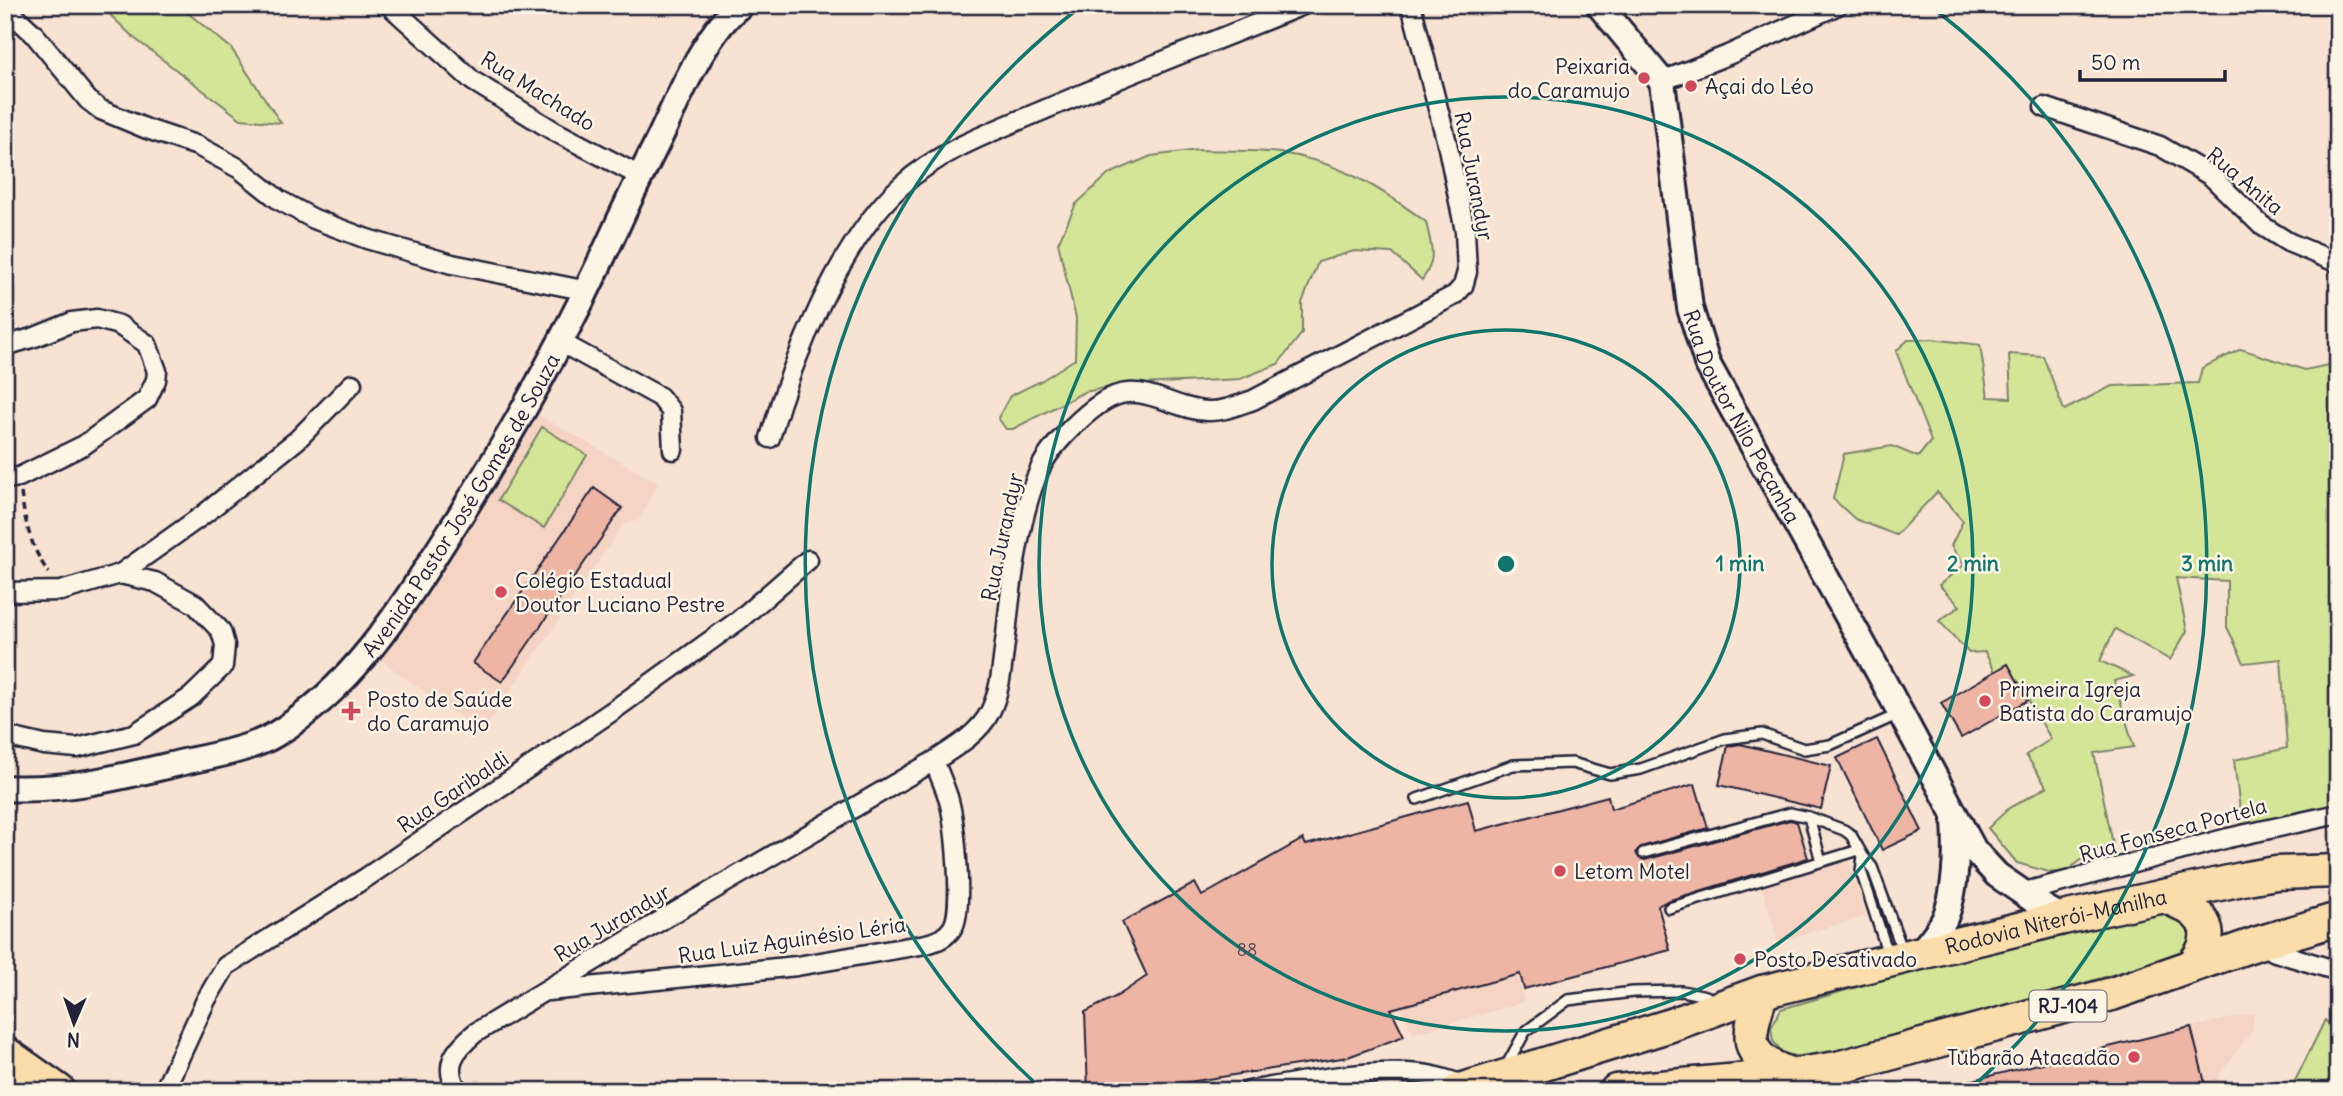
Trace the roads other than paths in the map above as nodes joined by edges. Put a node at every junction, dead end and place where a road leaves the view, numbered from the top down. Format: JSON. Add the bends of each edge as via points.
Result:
{"nodes":[{"id":1,"x":389,"y":5,"type":"edge"},
{"id":2,"x":741,"y":5,"type":"edge"},
{"id":3,"x":1303,"y":5,"type":"edge"},
{"id":4,"x":1411,"y":5,"type":"edge"},
{"id":5,"x":1838,"y":5,"type":"edge"},
{"id":6,"x":1603,"y":6,"type":"edge"},
{"id":7,"x":5,"y":7,"type":"edge"},
{"id":8,"x":1662,"y":81,"type":"junction"},
{"id":9,"x":2044,"y":107,"type":"dead end"},
{"id":10,"x":640,"y":176,"type":"junction"},
{"id":11,"x":2338,"y":263,"type":"edge"},
{"id":12,"x":588,"y":291,"type":"junction"},
{"id":13,"x":562,"y":343,"type":"junction"},
{"id":14,"x":5,"y":346,"type":"edge"},
{"id":15,"x":352,"y":384,"type":"dead end"},
{"id":16,"x":770,"y":438,"type":"dead end"},
{"id":17,"x":673,"y":450,"type":"dead end"},
{"id":18,"x":12,"y":478,"type":"edge"},
{"id":19,"x":808,"y":560,"type":"dead end"},
{"id":20,"x":120,"y":574,"type":"junction"},
{"id":21,"x":5,"y":592,"type":"edge"},
{"id":22,"x":1900,"y":713,"type":"junction"},
{"id":23,"x":5,"y":736,"type":"edge"},
{"id":24,"x":934,"y":761,"type":"junction"},
{"id":25,"x":5,"y":788,"type":"edge"},
{"id":26,"x":1418,"y":799,"type":"dead end"},
{"id":27,"x":1954,"y":809,"type":"junction"},
{"id":28,"x":2338,"y":814,"type":"edge"},
{"id":29,"x":1809,"y":817,"type":"junction"},
{"id":30,"x":1643,"y":853,"type":"dead end"},
{"id":31,"x":1861,"y":853,"type":"junction"},
{"id":32,"x":1821,"y":861,"type":"junction"},
{"id":33,"x":2338,"y":871,"type":"edge"},
{"id":34,"x":2021,"y":893,"type":"junction"},
{"id":35,"x":2163,"y":896,"type":"junction"},
{"id":36,"x":1668,"y":908,"type":"dead end"},
{"id":37,"x":2063,"y":918,"type":"junction"},
{"id":38,"x":2338,"y":919,"type":"edge"},
{"id":39,"x":2258,"y":943,"type":"junction"},
{"id":40,"x":1905,"y":957,"type":"junction"},
{"id":41,"x":2194,"y":964,"type":"junction"},
{"id":42,"x":2337,"y":970,"type":"edge"},
{"id":43,"x":544,"y":991,"type":"junction"},
{"id":44,"x":1762,"y":992,"type":"junction"},
{"id":45,"x":1722,"y":1007,"type":"junction"},
{"id":46,"x":5,"y":1053,"type":"edge"},
{"id":47,"x":1508,"y":1076,"type":"junction"},
{"id":48,"x":1796,"y":1083,"type":"edge"},
{"id":49,"x":1464,"y":1089,"type":"edge"},
{"id":50,"x":1645,"y":1089,"type":"edge"},
{"id":51,"x":59,"y":1091,"type":"edge"},
{"id":52,"x":164,"y":1091,"type":"edge"},
{"id":53,"x":457,"y":1091,"type":"edge"},
{"id":54,"x":1249,"y":1091,"type":"edge"},
{"id":55,"x":1616,"y":1091,"type":"edge"}],
"edges":[{"from":1,"to":10,"type":"street","name":"Rua Machado","via":[[473,81]]},
{"from":2,"to":10,"type":"street","name":"Avenida Pastor José Gomes de Souza","via":[[711,39]]},
{"from":3,"to":16,"type":"street","via":[[988,134],[933,162],[901,185],[869,219],[841,266],[803,344]]},
{"from":4,"to":24,"type":"street","name":"Rua Jurandyr","via":[[1465,231],[1463,286],[1455,295],[1253,400],[1206,411],[1128,392],[1110,398],[1078,420],[1041,466],[1032,488],[1013,579],[1002,679],[989,715],[967,738]]},
{"from":5,"to":8,"type":"street"},
{"from":6,"to":8,"type":"street"},
{"from":7,"to":12,"type":"street","via":[[101,110],[198,146],[314,219],[452,264]]},
{"from":8,"to":22,"type":"street","name":"Rua Doutor Nilo Peçanha","via":[[1690,308],[1707,363]]},
{"from":9,"to":11,"type":"street","name":"Rua Anita","via":[[2161,146],[2211,176],[2261,225],[2288,243]]},
{"from":10,"to":12,"type":"street","name":"Avenida Pastor José Gomes de Souza"},
{"from":12,"to":13,"type":"street","name":"Avenida Pastor José Gomes de Souza"},
{"from":13,"to":17,"type":"street","via":[[660,397],[671,411]]},
{"from":13,"to":25,"type":"street","name":"Avenida Pastor José Gomes de Souza","via":[[401,609],[355,669],[299,719],[273,737],[223,754],[98,782]]},
{"from":14,"to":18,"type":"street","via":[[72,322],[97,319],[119,325],[147,344],[157,371],[147,399],[84,446]]},
{"from":15,"to":20,"type":"street","via":[[297,440]]},
{"from":19,"to":52,"type":"street","name":"Rua Garibaldi","via":[[739,620],[621,705],[226,966]]},
{"from":20,"to":21,"type":"street","via":[[61,591]]},
{"from":20,"to":23,"type":"street","via":[[155,582],[195,604],[220,631],[225,645],[223,666],[191,697],[134,734],[77,748]]},
{"from":22,"to":26,"type":"lane","via":[[1830,745],[1804,749],[1762,734],[1725,739],[1641,769],[1610,774],[1572,764],[1513,765]]},
{"from":22,"to":27,"type":"street","name":"Rua Doutor Nilo Peçanha"},
{"from":24,"to":43,"type":"street","name":"Rua Jurandyr"},
{"from":24,"to":43,"type":"street","name":"Rua Luiz Aguinésio Léria","via":[[953,823],[958,895],[957,920],[943,939],[797,967]]},
{"from":27,"to":34,"type":"street","name":"Rua Doutor Nilo Peçanha","via":[[1974,850]]},
{"from":27,"to":40,"type":"street","name":"Rua Doutor Nilo Peçanha","via":[[1956,858],[1945,918],[1935,934]]},
{"from":28,"to":34,"type":"street","name":"Rua Fonseca Portela"},
{"from":29,"to":30,"type":"lane","via":[[1790,813]]},
{"from":29,"to":31,"type":"lane","via":[[1844,830]]},
{"from":29,"to":32,"type":"lane"},
{"from":31,"to":32,"type":"lane"},
{"from":31,"to":40,"type":"lane","via":[[1872,867]]},
{"from":31,"to":40,"type":"lane","via":[[1861,871]]},
{"from":32,"to":36,"type":"lane"},
{"from":33,"to":35,"type":"highway","name":"Rodovia Niterói-Manilha","via":[[2266,875]]},
{"from":34,"to":37,"type":"street","name":"Rua Doutor Nilo Peçanha"},
{"from":35,"to":37,"type":"highway","name":"Rodovia Niterói-Manilha"},
{"from":35,"to":41,"type":"highway","via":[[2191,907],[2206,929],[2206,946]]},
{"from":37,"to":40,"type":"highway","name":"Rodovia Niterói-Manilha"},
{"from":38,"to":39,"type":"highway","number":"RJ-104"},
{"from":39,"to":41,"type":"highway","number":"RJ-104"},
{"from":39,"to":42,"type":"street"},
{"from":40,"to":44,"type":"highway","name":"Rodovia Niterói-Manilha"},
{"from":41,"to":48,"type":"highway","number":"RJ-104","via":[[2112,994]]},
{"from":43,"to":53,"type":"street","name":"Rua Jurandyr","via":[[458,1048],[450,1068]]},
{"from":44,"to":45,"type":"highway","name":"Rodovia Niterói-Manilha"},
{"from":44,"to":48,"type":"highway","via":[[1751,1038],[1760,1061]]},
{"from":45,"to":47,"type":"highway","name":"Rodovia Niterói-Manilha"},
{"from":45,"to":47,"type":"lane","via":[[1706,996],[1682,991],[1568,1000],[1525,1032],[1509,1061]]},
{"from":46,"to":51,"type":"highway"},
{"from":47,"to":49,"type":"highway","name":"Rodovia Niterói-Manilha"},
{"from":48,"to":50,"type":"highway","number":"RJ-104"},
{"from":49,"to":54,"type":"street","via":[[1424,1074],[1380,1072]]},
{"from":50,"to":55,"type":"highway","number":"RJ-104"}]}
